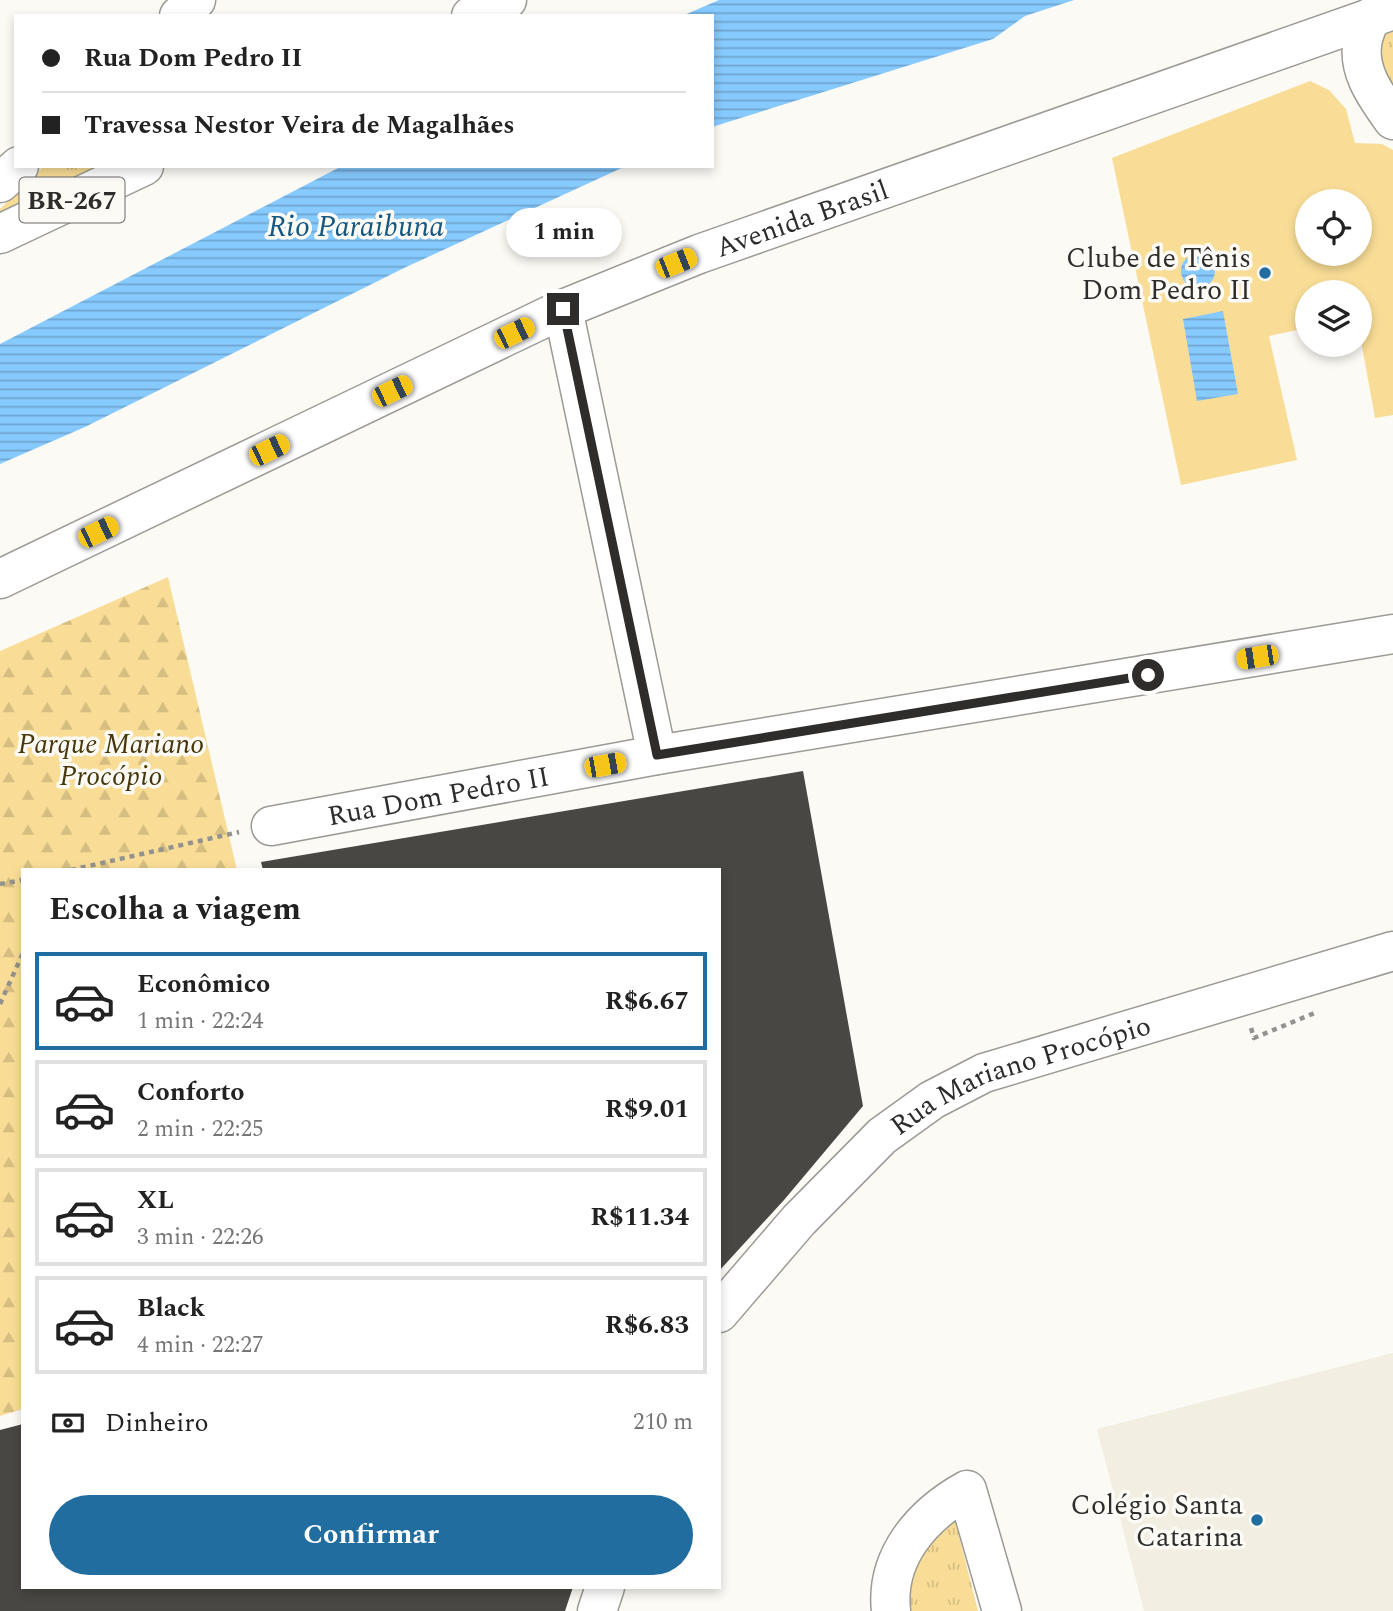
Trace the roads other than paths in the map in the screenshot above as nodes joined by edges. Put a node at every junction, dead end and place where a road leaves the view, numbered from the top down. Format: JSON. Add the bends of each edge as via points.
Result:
{"nodes":[{"id":1,"x":196,"y":0,"type":"edge"},
{"id":2,"x":507,"y":0,"type":"edge"},
{"id":3,"x":1382,"y":13,"type":"edge"},
{"id":4,"x":182,"y":14,"type":"edge"},
{"id":5,"x":476,"y":14,"type":"edge"},
{"id":6,"x":1393,"y":120,"type":"edge"},
{"id":7,"x":15,"y":168,"type":"edge"},
{"id":8,"x":140,"y":168,"type":"edge"},
{"id":9,"x":0,"y":183,"type":"edge"},
{"id":10,"x":0,"y":234,"type":"edge"},
{"id":11,"x":563,"y":309,"type":"junction"},
{"id":12,"x":0,"y":579,"type":"edge"},
{"id":13,"x":1393,"y":634,"type":"edge"},
{"id":14,"x":657,"y":755,"type":"junction"},
{"id":15,"x":271,"y":826,"type":"road end"},
{"id":16,"x":1393,"y":951,"type":"edge"},
{"id":17,"x":721,"y":1312,"type":"edge"},
{"id":18,"x":604,"y":1589,"type":"edge"},
{"id":19,"x":597,"y":1611,"type":"edge"},
{"id":20,"x":891,"y":1611,"type":"edge"},
{"id":21,"x":1002,"y":1611,"type":"edge"}],
"edges":[{"from":1,"to":4,"type":"main road"},
{"from":2,"to":5,"type":"main road"},
{"from":3,"to":6,"type":"main road","via":[[1363,38],[1362,54],[1366,76]]},
{"from":3,"to":11,"type":"main road","name":"Avenida Brasil","via":[[699,254]]},
{"from":7,"to":9,"type":"main road"},
{"from":8,"to":10,"type":"main road","number":"BR-267"},
{"from":11,"to":12,"type":"main road","name":"Avenida Brasil"},
{"from":11,"to":14,"type":"main road"},
{"from":13,"to":14,"type":"main road","name":"Rua Dom Pedro II"},
{"from":14,"to":15,"type":"main road","name":"Rua Dom Pedro II"},
{"from":16,"to":17,"type":"main road","name":"Rua Mariano Procópio","via":[[985,1073],[932,1100],[864,1154],[799,1220]]},
{"from":18,"to":19,"type":"main road"},
{"from":20,"to":21,"type":"main road","via":[[894,1570],[907,1542],[947,1501],[967,1490]]}]}
